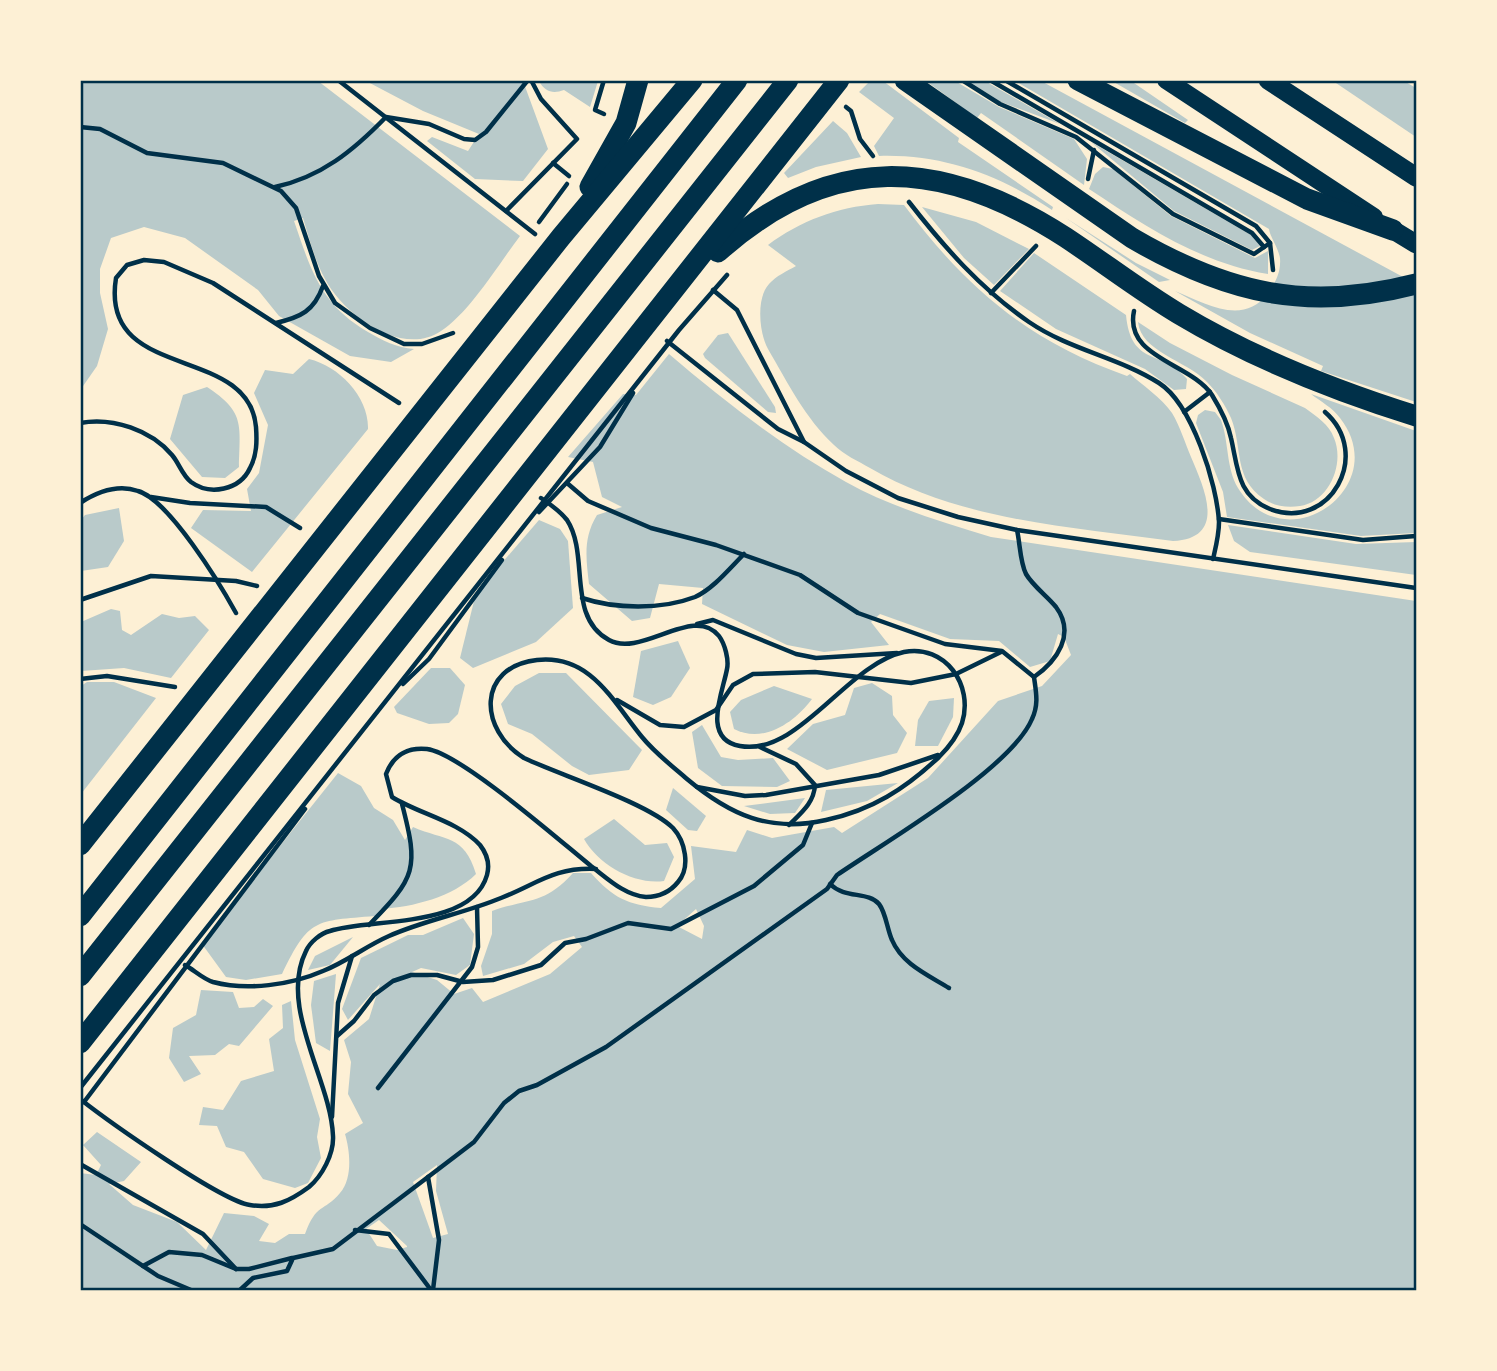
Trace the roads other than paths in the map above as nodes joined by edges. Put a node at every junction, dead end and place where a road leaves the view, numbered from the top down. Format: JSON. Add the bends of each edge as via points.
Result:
{"nodes":[{"id":1,"x":638,"y":80,"type":"edge"},
{"id":2,"x":692,"y":80,"type":"edge"},
{"id":3,"x":737,"y":80,"type":"edge"},
{"id":4,"x":788,"y":80,"type":"edge"},
{"id":5,"x":839,"y":80,"type":"edge"},
{"id":6,"x":905,"y":80,"type":"edge"},
{"id":7,"x":1078,"y":80,"type":"edge"},
{"id":8,"x":1166,"y":80,"type":"edge"},
{"id":9,"x":1268,"y":80,"type":"edge"},
{"id":10,"x":1416,"y":177,"type":"edge"},
{"id":11,"x":1393,"y":230,"type":"junction"},
{"id":12,"x":553,"y":240,"type":"junction"},
{"id":13,"x":1416,"y":244,"type":"edge"},
{"id":14,"x":1416,"y":284,"type":"edge"},
{"id":15,"x":657,"y":313,"type":"junction"},
{"id":16,"x":1416,"y":416,"type":"edge"},
{"id":17,"x":80,"y":845,"type":"edge"},
{"id":18,"x":80,"y":916,"type":"edge"},
{"id":19,"x":80,"y":976,"type":"edge"},
{"id":20,"x":80,"y":1043,"type":"edge"}],
"edges":[{"from":1,"to":12,"type":"highway","via":[[618,140]]},
{"from":2,"to":12,"type":"highway"},
{"from":3,"to":18,"type":"highway"},
{"from":4,"to":19,"type":"highway"},
{"from":5,"to":15,"type":"highway"},
{"from":6,"to":14,"type":"highway","via":[[1062,191],[1170,261],[1205,275],[1266,293],[1329,299]]},
{"from":7,"to":11,"type":"highway","via":[[1307,199]]},
{"from":8,"to":11,"type":"main road"},
{"from":9,"to":10,"type":"highway"},
{"from":11,"to":13,"type":"highway"},
{"from":12,"to":17,"type":"highway"},
{"from":15,"to":16,"type":"highway","via":[[746,226],[780,204],[841,181],[911,178],[962,186],[1012,207],[1177,313],[1243,349],[1316,383]]},
{"from":15,"to":20,"type":"highway"}]}
